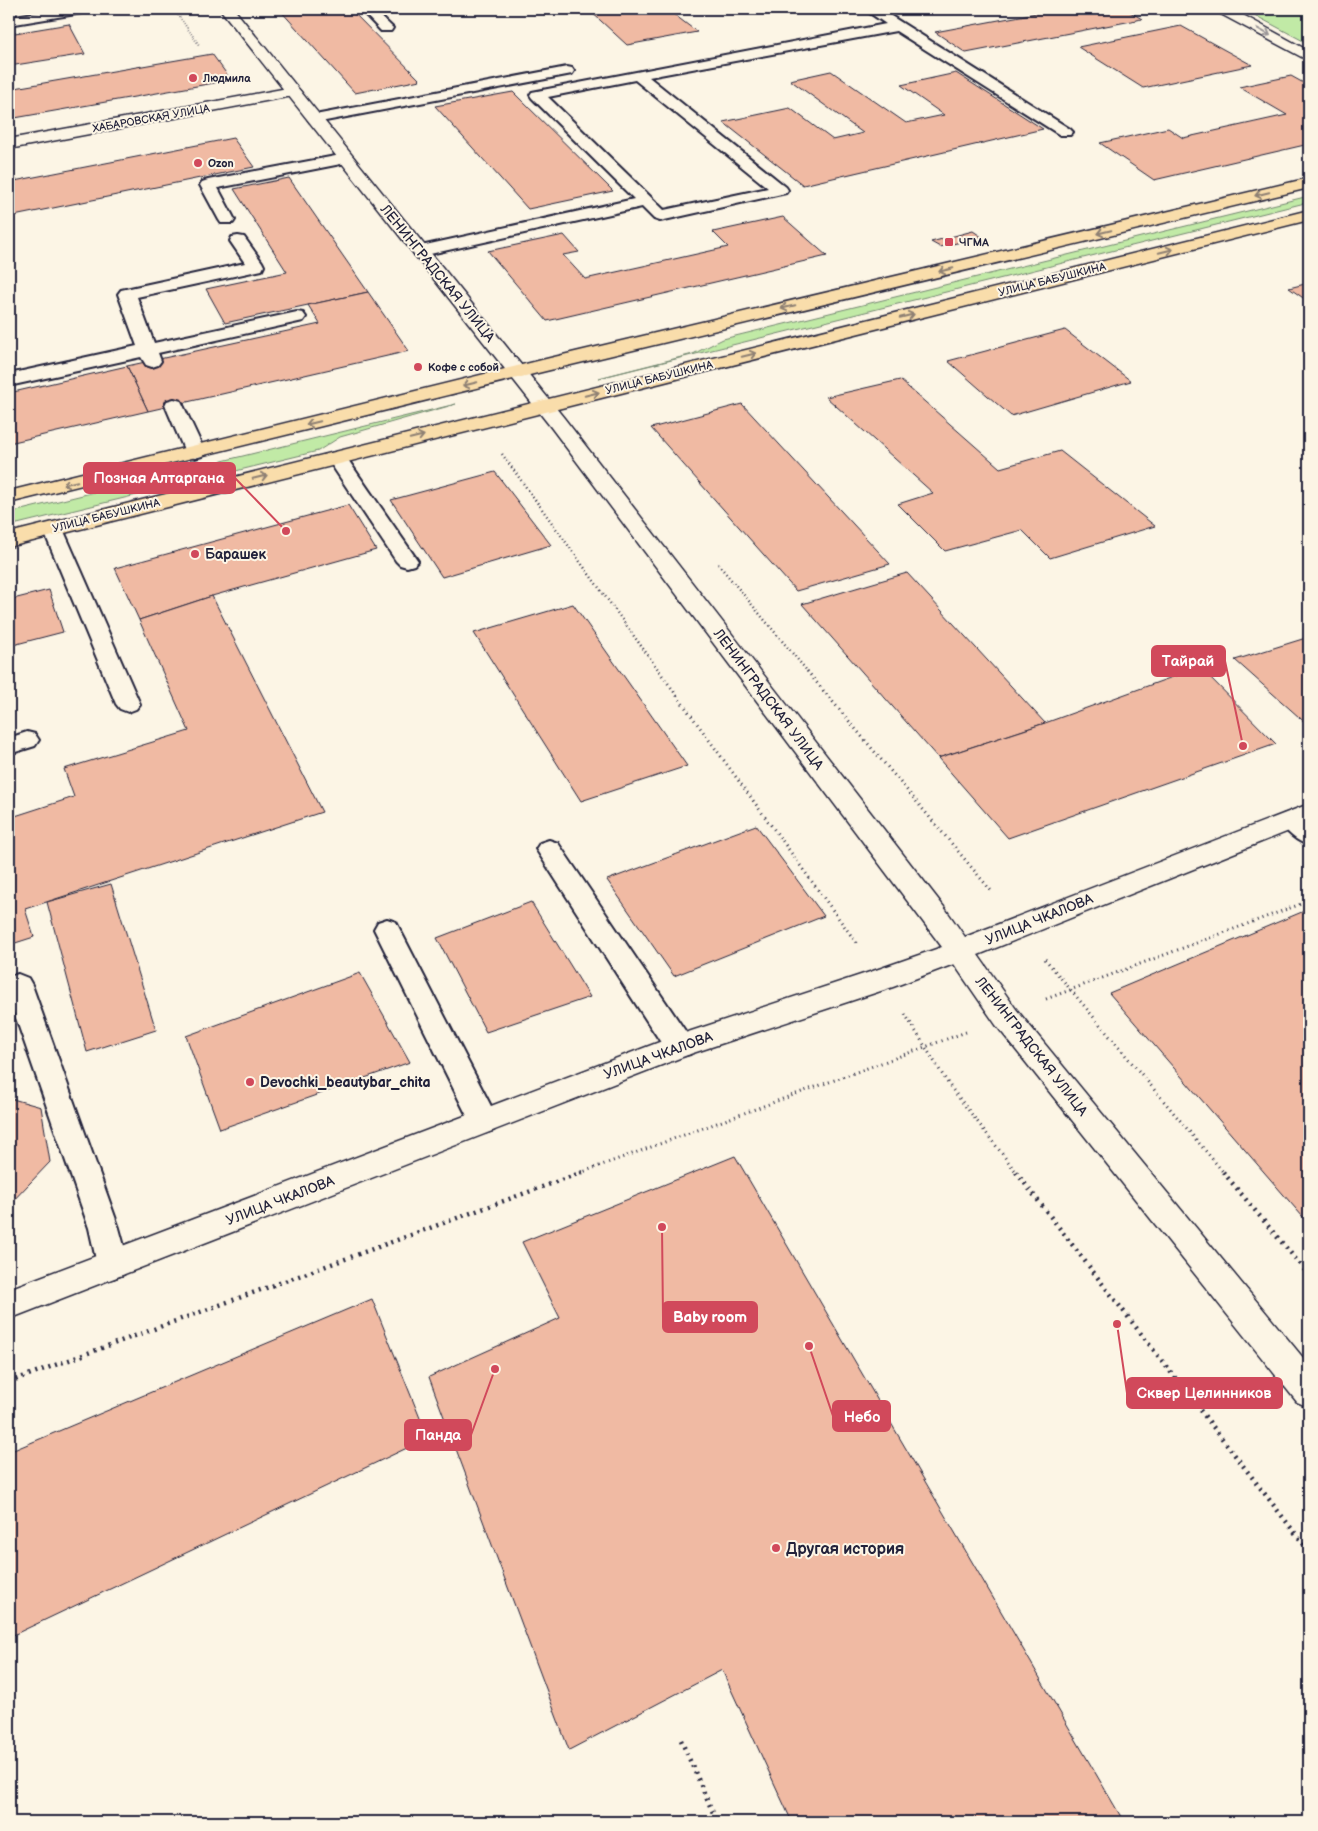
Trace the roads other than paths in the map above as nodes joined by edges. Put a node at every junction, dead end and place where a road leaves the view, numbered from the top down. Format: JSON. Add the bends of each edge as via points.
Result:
{"nodes":[{"id":1,"x":82,"y":9,"type":"edge"},
{"id":2,"x":227,"y":9,"type":"edge"},
{"id":3,"x":366,"y":9,"type":"edge"},
{"id":4,"x":871,"y":9,"type":"edge"},
{"id":5,"x":1222,"y":9,"type":"edge"},
{"id":6,"x":9,"y":21,"type":"edge"},
{"id":7,"x":899,"y":26,"type":"junction"},
{"id":8,"x":386,"y":28,"type":"dead end"},
{"id":9,"x":1309,"y":57,"type":"edge"},
{"id":10,"x":567,"y":71,"type":"dead end"},
{"id":11,"x":638,"y":75,"type":"junction"},
{"id":12,"x":293,"y":92,"type":"junction"},
{"id":13,"x":315,"y":119,"type":"junction"},
{"id":14,"x":1065,"y":132,"type":"dead end"},
{"id":15,"x":9,"y":144,"type":"edge"},
{"id":16,"x":346,"y":159,"type":"junction"},
{"id":17,"x":1309,"y":182,"type":"edge"},
{"id":18,"x":645,"y":201,"type":"junction"},
{"id":19,"x":1309,"y":215,"type":"edge"},
{"id":20,"x":227,"y":220,"type":"dead end"},
{"id":21,"x":238,"y":242,"type":"dead end"},
{"id":22,"x":421,"y":251,"type":"junction"},
{"id":23,"x":297,"y":317,"type":"dead end"},
{"id":24,"x":150,"y":356,"type":"junction"},
{"id":25,"x":518,"y":372,"type":"junction"},
{"id":26,"x":9,"y":380,"type":"edge"},
{"id":27,"x":174,"y":405,"type":"dead end"},
{"id":28,"x":544,"y":406,"type":"junction"},
{"id":29,"x":195,"y":452,"type":"junction"},
{"id":30,"x":337,"y":458,"type":"junction"},
{"id":31,"x":9,"y":498,"type":"edge"},
{"id":32,"x":53,"y":528,"type":"junction"},
{"id":33,"x":9,"y":540,"type":"edge"},
{"id":34,"x":407,"y":562,"type":"dead end"},
{"id":35,"x":128,"y":704,"type":"dead end"},
{"id":36,"x":1303,"y":823,"type":"edge"},
{"id":37,"x":549,"y":849,"type":"dead end"},
{"id":38,"x":387,"y":929,"type":"dead end"},
{"id":39,"x":960,"y":951,"type":"junction"},
{"id":40,"x":9,"y":987,"type":"edge"},
{"id":41,"x":680,"y":1046,"type":"junction"},
{"id":42,"x":484,"y":1121,"type":"junction"},
{"id":43,"x":113,"y":1264,"type":"junction"},
{"id":44,"x":9,"y":1304,"type":"edge"},
{"id":45,"x":1309,"y":1391,"type":"edge"}],
"edges":[{"from":1,"to":6,"type":"lane"},
{"from":2,"to":12,"type":"main road","name":"ЛЕНИНГРАДСКАЯ УЛИЦА"},
{"from":3,"to":8,"type":"lane"},
{"from":4,"to":7,"type":"lane"},
{"from":5,"to":9,"type":"main road","one_way":true},
{"from":7,"to":11,"type":"lane"},
{"from":7,"to":14,"type":"lane"},
{"from":10,"to":13,"type":"lane"},
{"from":11,"to":18,"type":"lane","via":[[537,95]]},
{"from":11,"to":18,"type":"lane","via":[[780,190],[660,216]]},
{"from":12,"to":13,"type":"main road","name":"ЛЕНИНГРАДСКАЯ УЛИЦА"},
{"from":12,"to":15,"type":"main road","name":"ХАБАРОВСКАЯ УЛИЦА"},
{"from":13,"to":16,"type":"main road","name":"ЛЕНИНГРАДСКАЯ УЛИЦА"},
{"from":16,"to":20,"type":"lane","via":[[208,185]]},
{"from":16,"to":22,"type":"main road","name":"ЛЕНИНГРАДСКАЯ УЛИЦА"},
{"from":17,"to":25,"type":"main road","one_way":true},
{"from":18,"to":22,"type":"lane"},
{"from":28,"to":19,"type":"main road","name":"УЛИЦА БАБУШКИНА","one_way":true},
{"from":21,"to":24,"type":"lane","via":[[256,266],[127,294]]},
{"from":22,"to":25,"type":"main road","name":"ЛЕНИНГРАДСКАЯ УЛИЦА"},
{"from":23,"to":24,"type":"lane"},
{"from":24,"to":26,"type":"lane"},
{"from":25,"to":28,"type":"main road","name":"ЛЕНИНГРАДСКАЯ УЛИЦА"},
{"from":25,"to":29,"type":"main road","one_way":true},
{"from":27,"to":29,"type":"lane"},
{"from":30,"to":28,"type":"main road","name":"УЛИЦА БАБУШКИНА","one_way":true},
{"from":28,"to":39,"type":"main road","name":"ЛЕНИНГРАДСКАЯ УЛИЦА"},
{"from":29,"to":31,"type":"main road","one_way":true},
{"from":32,"to":30,"type":"main road","name":"УЛИЦА БАБУШКИНА","one_way":true},
{"from":30,"to":34,"type":"lane"},
{"from":32,"to":33,"type":"main road","name":"УЛИЦА БАБУШКИНА"},
{"from":32,"to":35,"type":"lane"},
{"from":36,"to":39,"type":"main road","name":"УЛИЦА ЧКАЛОВА","via":[[1018,926]]},
{"from":37,"to":41,"type":"lane"},
{"from":38,"to":42,"type":"lane"},
{"from":39,"to":41,"type":"main road","name":"УЛИЦА ЧКАЛОВА","via":[[884,980]]},
{"from":39,"to":45,"type":"main road","name":"ЛЕНИНГРАДСКАЯ УЛИЦА","via":[[1006,1017]]},
{"from":40,"to":43,"type":"lane","via":[[18,985],[104,1228]]},
{"from":41,"to":42,"type":"main road","name":"УЛИЦА ЧКАЛОВА"},
{"from":42,"to":43,"type":"main road","name":"УЛИЦА ЧКАЛОВА"},
{"from":43,"to":44,"type":"main road","name":"УЛИЦА ЧКАЛОВА"}]}
